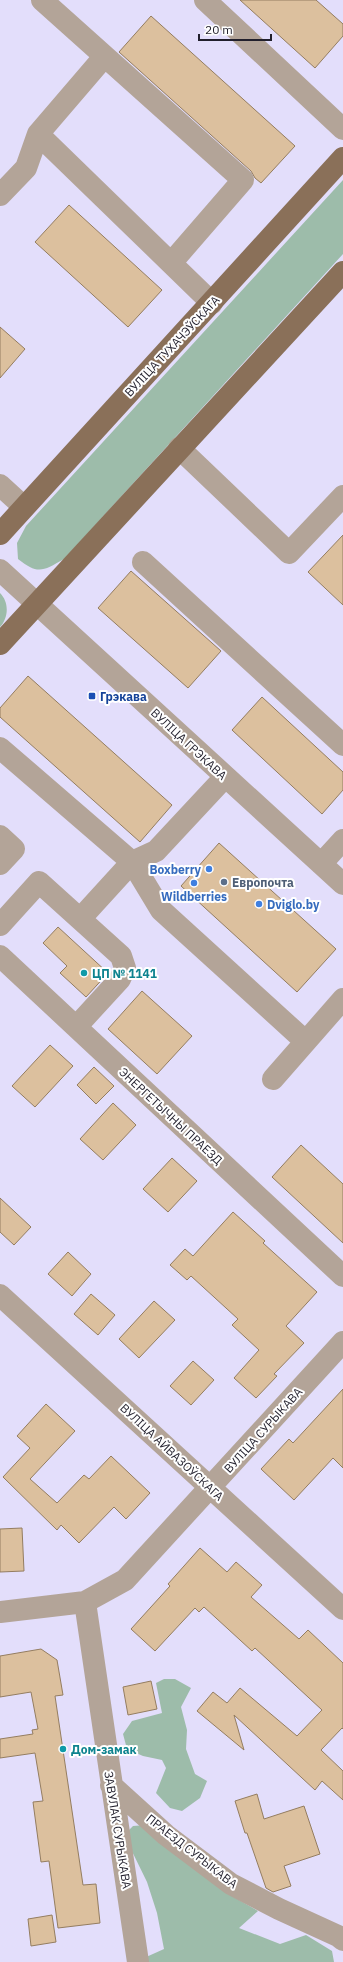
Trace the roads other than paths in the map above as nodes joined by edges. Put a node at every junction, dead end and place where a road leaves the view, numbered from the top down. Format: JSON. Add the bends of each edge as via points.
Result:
{"nodes":[{"id":1,"x":42,"y":0,"type":"edge"},
{"id":2,"x":205,"y":0,"type":"edge"},
{"id":3,"x":104,"y":57,"type":"junction"},
{"id":4,"x":343,"y":129,"type":"edge"},
{"id":5,"x":38,"y":134,"type":"junction"},
{"id":6,"x":343,"y":158,"type":"edge"},
{"id":7,"x":0,"y":195,"type":"edge"},
{"id":8,"x":172,"y":262,"type":"junction"},
{"id":9,"x":343,"y":272,"type":"edge"},
{"id":10,"x":212,"y":303,"type":"junction"},
{"id":11,"x":179,"y":448,"type":"junction"},
{"id":12,"x":0,"y":484,"type":"edge"},
{"id":13,"x":343,"y":496,"type":"edge"},
{"id":14,"x":24,"y":507,"type":"junction"},
{"id":15,"x":0,"y":534,"type":"edge"},
{"id":16,"x":143,"y":562,"type":"dead end"},
{"id":17,"x":0,"y":570,"type":"edge"},
{"id":18,"x":37,"y":603,"type":"junction"},
{"id":19,"x":0,"y":644,"type":"edge"},
{"id":20,"x":343,"y":745,"type":"edge"},
{"id":21,"x":0,"y":748,"type":"edge"},
{"id":22,"x":225,"y":777,"type":"junction"},
{"id":23,"x":0,"y":836,"type":"edge"},
{"id":24,"x":343,"y":840,"type":"edge"},
{"id":25,"x":132,"y":862,"type":"junction"},
{"id":26,"x":0,"y":864,"type":"edge"},
{"id":27,"x":321,"y":864,"type":"junction"},
{"id":28,"x":343,"y":884,"type":"edge"},
{"id":29,"x":80,"y":919,"type":"junction"},
{"id":30,"x":0,"y":925,"type":"edge"},
{"id":31,"x":0,"y":956,"type":"edge"},
{"id":32,"x":343,"y":999,"type":"edge"},
{"id":33,"x":76,"y":1027,"type":"junction"},
{"id":34,"x":306,"y":1041,"type":"junction"},
{"id":35,"x":273,"y":1079,"type":"dead end"},
{"id":36,"x":343,"y":1276,"type":"edge"},
{"id":37,"x":0,"y":1295,"type":"edge"},
{"id":38,"x":343,"y":1342,"type":"edge"},
{"id":39,"x":211,"y":1488,"type":"junction"},
{"id":40,"x":85,"y":1602,"type":"junction"},
{"id":41,"x":343,"y":1609,"type":"edge"},
{"id":42,"x":0,"y":1612,"type":"edge"},
{"id":43,"x":111,"y":1785,"type":"junction"},
{"id":44,"x":343,"y":1940,"type":"edge"},
{"id":45,"x":138,"y":1962,"type":"edge"}],
"edges":[{"from":1,"to":3,"type":"street"},
{"from":2,"to":4,"type":"street"},
{"from":3,"to":5,"type":"street"},
{"from":3,"to":8,"type":"street","via":[[243,180]]},
{"from":5,"to":7,"type":"street","via":[[26,168]]},
{"from":5,"to":8,"type":"street"},
{"from":6,"to":10,"type":"main road","name":"ВУЛІЦА ТУХАЧЭЎСКАГА"},
{"from":8,"to":10,"type":"street"},
{"from":9,"to":11,"type":"main road"},
{"from":10,"to":14,"type":"main road","name":"ВУЛІЦА ТУХАЧЭЎСКАГА"},
{"from":11,"to":13,"type":"street","via":[[288,553]]},
{"from":11,"to":18,"type":"main road"},
{"from":12,"to":14,"type":"street"},
{"from":14,"to":15,"type":"main road","name":"ВУЛІЦА ТУХАЧЭЎСКАГА"},
{"from":16,"to":20,"type":"street"},
{"from":17,"to":18,"type":"street","name":"ВУЛІЦА ГРЭКАВА"},
{"from":18,"to":19,"type":"main road"},
{"from":18,"to":22,"type":"street","name":"ВУЛІЦА ГРЭКАВА"},
{"from":21,"to":25,"type":"street"},
{"from":22,"to":25,"type":"street","via":[[156,851]]},
{"from":22,"to":27,"type":"street","name":"ВУЛІЦА ГРЭКАВА"},
{"from":23,"to":26,"type":"street","via":[[14,849]]},
{"from":24,"to":27,"type":"street"},
{"from":25,"to":29,"type":"street"},
{"from":25,"to":34,"type":"street","via":[[161,910]]},
{"from":27,"to":28,"type":"street","name":"ВУЛІЦА ГРЭКАВА"},
{"from":29,"to":30,"type":"street","via":[[39,882]]},
{"from":29,"to":33,"type":"street","via":[[121,956],[125,968],[120,979]]},
{"from":31,"to":33,"type":"street","name":"ЭНЕРГЕТЫЧНЫ ПРАЕЗД"},
{"from":32,"to":34,"type":"street"},
{"from":33,"to":36,"type":"street","name":"ЭНЕРГЕТЫЧНЫ ПРАЕЗД"},
{"from":34,"to":35,"type":"street"},
{"from":37,"to":39,"type":"street","name":"ВУЛІЦА АЙВАЗОЎСКАГА"},
{"from":38,"to":39,"type":"street","name":"ВУЛІЦА СУРЫКАВА"},
{"from":39,"to":40,"type":"street","name":"ВУЛІЦА СУРЫКАВА","via":[[125,1580]]},
{"from":39,"to":41,"type":"street","name":"ВУЛІЦА АЙВАЗОЎСКАГА"},
{"from":40,"to":42,"type":"street","name":"ВУЛІЦА СУРЫКАВА"},
{"from":40,"to":43,"type":"street","name":"ЗАВУЛАК СУРЫКАВА"},
{"from":43,"to":44,"type":"street","name":"ПРАЕЗД СУРЫКАВА","via":[[166,1835],[231,1884]]},
{"from":43,"to":45,"type":"street","name":"ЗАВУЛАК СУРЫКАВА"}]}
